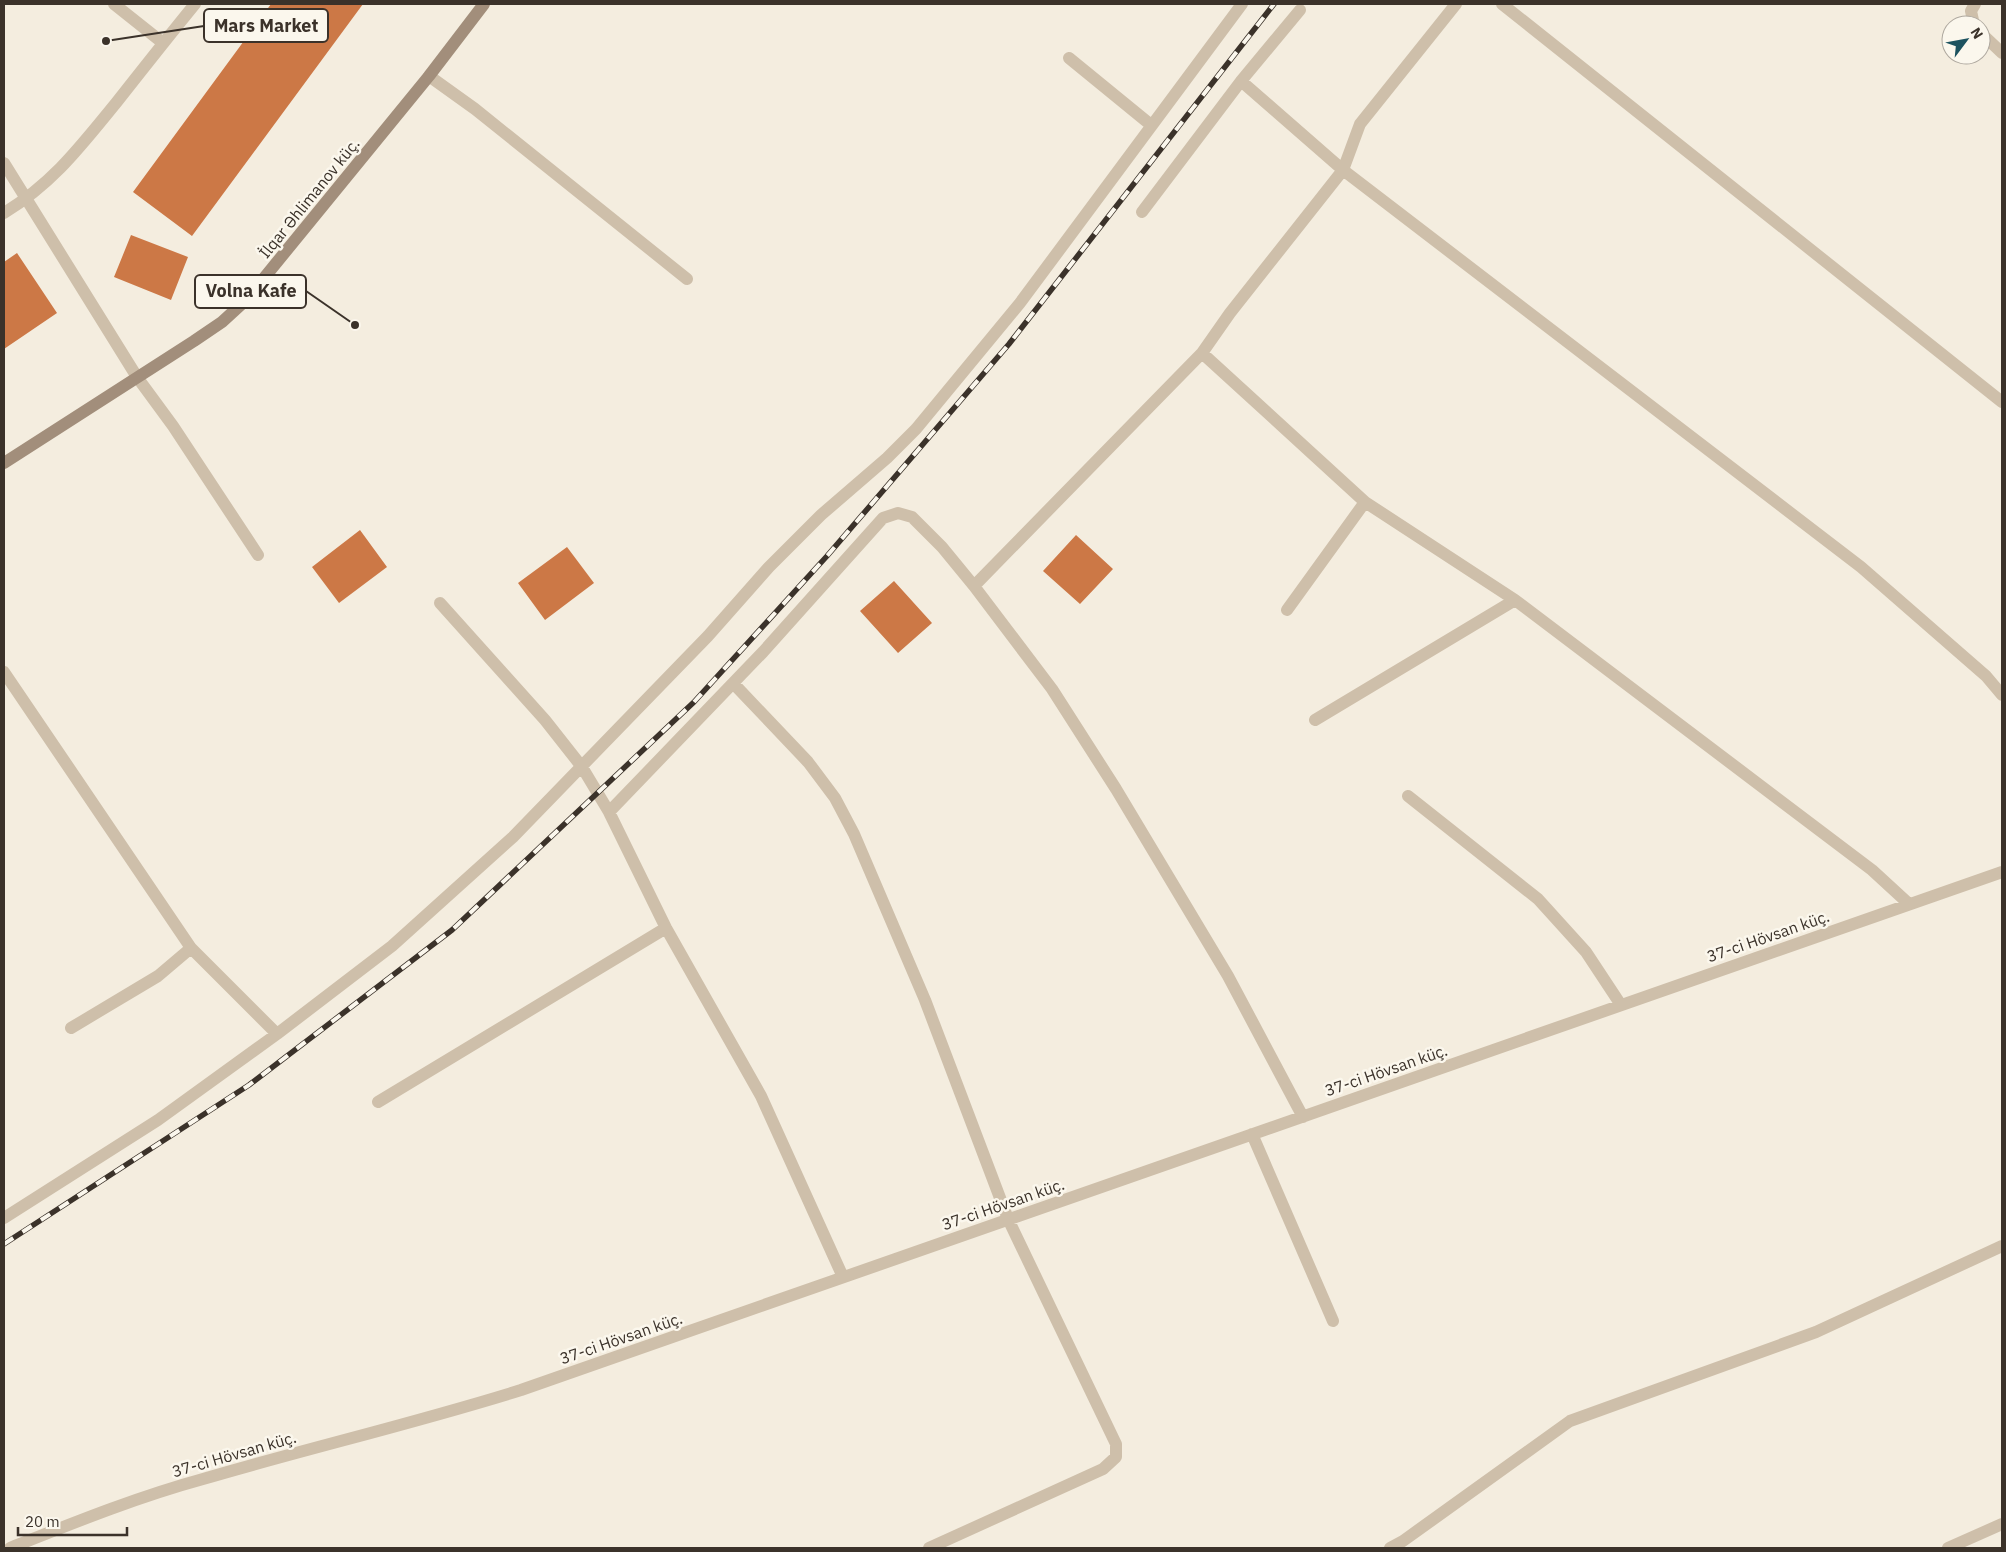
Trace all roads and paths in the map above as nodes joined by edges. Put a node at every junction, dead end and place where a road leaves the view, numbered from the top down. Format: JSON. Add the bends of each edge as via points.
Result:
{"nodes":[{"id":1,"x":114,"y":4,"type":"edge"},
{"id":2,"x":195,"y":4,"type":"edge"},
{"id":3,"x":484,"y":4,"type":"edge"},
{"id":4,"x":1242,"y":4,"type":"edge"},
{"id":5,"x":1456,"y":4,"type":"edge"},
{"id":6,"x":1502,"y":4,"type":"edge"},
{"id":7,"x":1300,"y":10,"type":"dead end"},
{"id":8,"x":164,"y":43,"type":"junction"},
{"id":9,"x":1991,"y":43,"type":"edge"},
{"id":10,"x":2002,"y":53,"type":"edge"},
{"id":11,"x":1069,"y":58,"type":"dead end"},
{"id":12,"x":429,"y":76,"type":"junction"},
{"id":13,"x":1240,"y":81,"type":"junction"},
{"id":14,"x":1151,"y":125,"type":"junction"},
{"id":15,"x":4,"y":163,"type":"edge"},
{"id":16,"x":1343,"y":170,"type":"junction"},
{"id":17,"x":27,"y":199,"type":"junction"},
{"id":18,"x":1142,"y":212,"type":"dead end"},
{"id":19,"x":4,"y":213,"type":"edge"},
{"id":20,"x":687,"y":279,"type":"dead end"},
{"id":21,"x":1202,"y":353,"type":"junction"},
{"id":22,"x":137,"y":377,"type":"junction"},
{"id":23,"x":2002,"y":402,"type":"edge"},
{"id":24,"x":4,"y":463,"type":"edge"},
{"id":25,"x":1365,"y":502,"type":"junction"},
{"id":26,"x":258,"y":555,"type":"dead end"},
{"id":27,"x":974,"y":586,"type":"junction"},
{"id":28,"x":1515,"y":600,"type":"junction"},
{"id":29,"x":440,"y":603,"type":"dead end"},
{"id":30,"x":1287,"y":610,"type":"dead end"},
{"id":31,"x":4,"y":672,"type":"edge"},
{"id":32,"x":734,"y":684,"type":"junction"},
{"id":33,"x":2002,"y":695,"type":"edge"},
{"id":34,"x":1315,"y":720,"type":"dead end"},
{"id":35,"x":582,"y":767,"type":"junction"},
{"id":36,"x":1408,"y":796,"type":"dead end"},
{"id":37,"x":608,"y":812,"type":"junction"},
{"id":38,"x":2002,"y":872,"type":"edge"},
{"id":39,"x":1909,"y":904,"type":"junction"},
{"id":40,"x":666,"y":928,"type":"junction"},
{"id":41,"x":191,"y":948,"type":"junction"},
{"id":42,"x":1621,"y":1005,"type":"junction"},
{"id":43,"x":71,"y":1028,"type":"dead end"},
{"id":44,"x":277,"y":1034,"type":"junction"},
{"id":45,"x":378,"y":1102,"type":"dead end"},
{"id":46,"x":1303,"y":1116,"type":"junction"},
{"id":47,"x":1252,"y":1134,"type":"junction"},
{"id":48,"x":4,"y":1218,"type":"edge"},
{"id":49,"x":1008,"y":1219,"type":"junction"},
{"id":50,"x":2002,"y":1246,"type":"edge"},
{"id":51,"x":843,"y":1277,"type":"junction"},
{"id":52,"x":1333,"y":1321,"type":"dead end"},
{"id":53,"x":2002,"y":1524,"type":"edge"},
{"id":54,"x":10,"y":1548,"type":"edge"},
{"id":55,"x":929,"y":1548,"type":"edge"},
{"id":56,"x":1390,"y":1548,"type":"edge"},
{"id":57,"x":1948,"y":1548,"type":"edge"}],
"edges":[{"from":1,"to":8,"type":"street"},
{"from":2,"to":8,"type":"street"},
{"from":3,"to":12,"type":"street","name":"İlqar Əhlimanov küç."},
{"from":4,"to":14,"type":"street"},
{"from":5,"to":16,"type":"street","via":[[1360,124]]},
{"from":6,"to":23,"type":"street"},
{"from":7,"to":13,"type":"street"},
{"from":8,"to":17,"type":"street","via":[[77,152]]},
{"from":9,"to":10,"type":"street"},
{"from":11,"to":14,"type":"street"},
{"from":12,"to":20,"type":"street","via":[[475,109]]},
{"from":12,"to":22,"type":"street","name":"İlqar Əhlimanov küç.","via":[[246,300],[222,322]]},
{"from":13,"to":16,"type":"street"},
{"from":13,"to":18,"type":"street"},
{"from":14,"to":35,"type":"street","via":[[1020,303],[916,429],[769,567],[708,636]]},
{"from":15,"to":17,"type":"street"},
{"from":16,"to":21,"type":"street"},
{"from":16,"to":33,"type":"street","via":[[1861,567],[1986,676]]},
{"from":17,"to":19,"type":"street"},
{"from":17,"to":22,"type":"street"},
{"from":21,"to":25,"type":"street"},
{"from":21,"to":27,"type":"street"},
{"from":22,"to":24,"type":"street","name":"İlqar Əhlimanov küç."},
{"from":22,"to":26,"type":"street"},
{"from":25,"to":28,"type":"street"},
{"from":25,"to":30,"type":"street"},
{"from":27,"to":32,"type":"street","via":[[912,517],[898,513],[883,518]]},
{"from":27,"to":46,"type":"street","via":[[1052,689],[1116,789],[1228,976]]},
{"from":28,"to":34,"type":"street"},
{"from":28,"to":39,"type":"street","via":[[1872,870]]},
{"from":29,"to":35,"type":"street","via":[[545,720]]},
{"from":31,"to":41,"type":"street"},
{"from":32,"to":37,"type":"street"},
{"from":32,"to":49,"type":"street","via":[[808,762],[835,798],[850,827],[925,1000]]},
{"from":35,"to":37,"type":"street"},
{"from":35,"to":44,"type":"street","via":[[513,837],[431,912]]},
{"from":36,"to":42,"type":"street","via":[[1538,898],[1586,952]]},
{"from":37,"to":40,"type":"street"},
{"from":38,"to":39,"type":"street","name":"37-ci Hövsan küç."},
{"from":39,"to":42,"type":"street","name":"37-ci Hövsan küç."},
{"from":40,"to":45,"type":"street"},
{"from":40,"to":51,"type":"street","via":[[761,1096]]},
{"from":41,"to":43,"type":"street","via":[[158,976]]},
{"from":41,"to":44,"type":"street"},
{"from":42,"to":46,"type":"street","name":"37-ci Hövsan küç."},
{"from":44,"to":48,"type":"street","via":[[158,1120]]},
{"from":46,"to":47,"type":"street","name":"37-ci Hövsan küç."},
{"from":47,"to":49,"type":"street","name":"37-ci Hövsan küç."},
{"from":47,"to":52,"type":"street"},
{"from":49,"to":51,"type":"street","name":"37-ci Hövsan küç."},
{"from":49,"to":55,"type":"street","via":[[1116,1444],[1116,1457],[1102,1469]]},
{"from":50,"to":56,"type":"street","via":[[1816,1332],[1570,1421]]},
{"from":51,"to":54,"type":"street","name":"37-ci Hövsan küç.","via":[[521,1390],[201,1479],[81,1519]]},
{"from":53,"to":57,"type":"street"}]}
